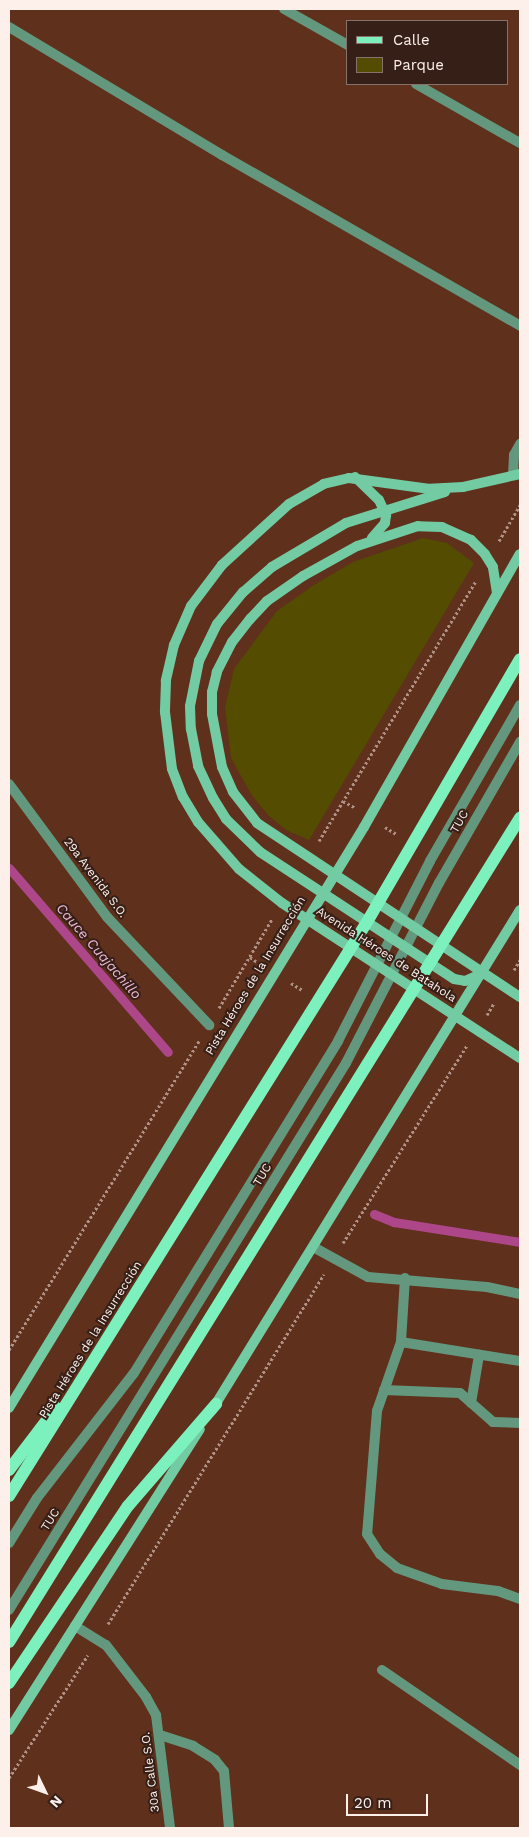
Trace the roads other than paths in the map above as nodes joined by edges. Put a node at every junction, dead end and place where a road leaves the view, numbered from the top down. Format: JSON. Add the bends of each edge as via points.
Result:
{"nodes":[{"id":1,"x":284,"y":9,"type":"edge"},
{"id":2,"x":9,"y":26,"type":"edge"},
{"id":3,"x":346,"y":44,"type":"edge"},
{"id":4,"x":418,"y":85,"type":"edge"},
{"id":5,"x":520,"y":142,"type":"edge"},
{"id":6,"x":520,"y":326,"type":"edge"},
{"id":7,"x":520,"y":444,"type":"edge"},
{"id":8,"x":517,"y":474,"type":"edge"},
{"id":9,"x":355,"y":477,"type":"junction"},
{"id":10,"x":463,"y":487,"type":"junction"},
{"id":11,"x":384,"y":509,"type":"junction"},
{"id":12,"x":368,"y":542,"type":"junction"},
{"id":13,"x":520,"y":554,"type":"edge"},
{"id":14,"x":497,"y":593,"type":"junction"},
{"id":15,"x":520,"y":659,"type":"edge"},
{"id":16,"x":520,"y":705,"type":"edge"},
{"id":17,"x":520,"y":742,"type":"edge"},
{"id":18,"x":9,"y":784,"type":"edge"},
{"id":19,"x":520,"y":818,"type":"edge"},
{"id":20,"x":334,"y":876,"type":"junction"},
{"id":21,"x":322,"y":894,"type":"junction"},
{"id":22,"x":379,"y":903,"type":"junction"},
{"id":23,"x":520,"y":910,"type":"edge"},
{"id":24,"x":401,"y":918,"type":"junction"},
{"id":25,"x":307,"y":919,"type":"junction"},
{"id":26,"x":367,"y":922,"type":"junction"},
{"id":27,"x":416,"y":927,"type":"junction"},
{"id":28,"x":391,"y":937,"type":"junction"},
{"id":29,"x":443,"y":944,"type":"junction"},
{"id":30,"x":406,"y":946,"type":"junction"},
{"id":31,"x":352,"y":948,"type":"junction"},
{"id":32,"x":377,"y":964,"type":"junction"},
{"id":33,"x":432,"y":964,"type":"junction"},
{"id":34,"x":484,"y":972,"type":"junction"},
{"id":35,"x":392,"y":974,"type":"junction"},
{"id":36,"x":415,"y":990,"type":"junction"},
{"id":37,"x":520,"y":997,"type":"edge"},
{"id":38,"x":457,"y":1016,"type":"junction"},
{"id":39,"x":209,"y":1025,"type":"road end"},
{"id":40,"x":520,"y":1058,"type":"edge"},
{"id":41,"x":315,"y":1248,"type":"junction"},
{"id":42,"x":405,"y":1278,"type":"junction"},
{"id":43,"x":520,"y":1294,"type":"edge"},
{"id":44,"x":108,"y":1340,"type":"junction"},
{"id":45,"x":400,"y":1342,"type":"junction"},
{"id":46,"x":479,"y":1355,"type":"junction"},
{"id":47,"x":520,"y":1361,"type":"edge"},
{"id":48,"x":384,"y":1390,"type":"junction"},
{"id":49,"x":471,"y":1403,"type":"junction"},
{"id":50,"x":216,"y":1404,"type":"junction"},
{"id":51,"x":9,"y":1408,"type":"edge"},
{"id":52,"x":520,"y":1423,"type":"edge"},
{"id":53,"x":9,"y":1470,"type":"edge"},
{"id":54,"x":9,"y":1496,"type":"edge"},
{"id":55,"x":9,"y":1543,"type":"edge"},
{"id":56,"x":520,"y":1599,"type":"edge"},
{"id":57,"x":9,"y":1610,"type":"edge"},
{"id":58,"x":75,"y":1626,"type":"junction"},
{"id":59,"x":9,"y":1642,"type":"edge"},
{"id":60,"x":382,"y":1670,"type":"dead end"},
{"id":61,"x":9,"y":1683,"type":"edge"},
{"id":62,"x":9,"y":1730,"type":"edge"},
{"id":63,"x":160,"y":1735,"type":"junction"},
{"id":64,"x":520,"y":1765,"type":"edge"},
{"id":65,"x":170,"y":1828,"type":"edge"},
{"id":66,"x":229,"y":1828,"type":"edge"}],
"edges":[{"from":1,"to":3,"type":"street"},
{"from":2,"to":6,"type":"street","via":[[222,155]]},
{"from":4,"to":5,"type":"street"},
{"from":7,"to":8,"type":"street","via":[[514,454]]},
{"from":8,"to":10,"type":"main road","name":"Avenida Héroes de Batahola"},
{"from":9,"to":10,"type":"main road","name":"Avenida Héroes de Batahola","via":[[408,487]]},
{"from":9,"to":11,"type":"main road","via":[[370,489]]},
{"from":9,"to":25,"type":"main road","name":"Avenida Héroes de Batahola","via":[[324,484],[289,504],[222,565],[195,600],[182,624],[166,680],[166,738],[172,768],[183,797],[198,822],[239,869]]},
{"from":10,"to":11,"type":"main road"},
{"from":11,"to":12,"type":"main road","via":[[385,523]]},
{"from":11,"to":21,"type":"main road","via":[[346,524],[302,548],[272,567],[243,592],[217,624],[194,679],[191,729],[198,766],[213,798],[226,819],[260,852]]},
{"from":12,"to":14,"type":"main road","via":[[418,526],[449,530],[471,540],[485,554],[493,567]]},
{"from":12,"to":20,"type":"main road","via":[[303,576],[267,601],[232,642],[217,672],[212,692],[215,742],[232,792],[268,832]]},
{"from":13,"to":14,"type":"main road","name":"Pista Héroes de la Insurrección"},
{"from":14,"to":20,"type":"main road","name":"Pista Héroes de la Insurrección"},
{"from":15,"to":22,"type":"main road","name":"Pista Héroes de la Insurrección"},
{"from":16,"to":24,"type":"street","name":"TUC"},
{"from":17,"to":27,"type":"street","name":"TUC"},
{"from":18,"to":39,"type":"street","name":"29a Avenida S.O.","via":[[107,917]]},
{"from":19,"to":29,"type":"main road"},
{"from":20,"to":21,"type":"main road","name":"Pista Héroes de la Insurrección"},
{"from":20,"to":22,"type":"main road"},
{"from":21,"to":25,"type":"main road","name":"Pista Héroes de la Insurrección"},
{"from":21,"to":26,"type":"main road"},
{"from":22,"to":24,"type":"main road"},
{"from":22,"to":26,"type":"main road","name":"Pista Héroes de la Insurrección"},
{"from":23,"to":34,"type":"main road"},
{"from":24,"to":27,"type":"main road"},
{"from":24,"to":28,"type":"street","name":"TUC"},
{"from":25,"to":31,"type":"main road","name":"Avenida Héroes de Batahola"},
{"from":25,"to":51,"type":"main road","name":"Pista Héroes de la Insurrección"},
{"from":26,"to":28,"type":"main road"},
{"from":26,"to":31,"type":"main road","name":"Pista Héroes de la Insurrección"},
{"from":27,"to":29,"type":"main road"},
{"from":27,"to":30,"type":"street","name":"TUC"},
{"from":28,"to":30,"type":"main road"},
{"from":28,"to":32,"type":"street","name":"TUC"},
{"from":29,"to":33,"type":"main road"},
{"from":29,"to":34,"type":"main road"},
{"from":30,"to":33,"type":"main road"},
{"from":30,"to":35,"type":"street","name":"TUC"},
{"from":31,"to":32,"type":"main road","name":"Avenida Héroes de Batahola"},
{"from":31,"to":44,"type":"main road","name":"Pista Héroes de la Insurrección"},
{"from":32,"to":35,"type":"main road","name":"Avenida Héroes de Batahola"},
{"from":32,"to":55,"type":"street","name":"TUC","via":[[338,1041],[134,1373],[37,1498]]},
{"from":33,"to":34,"type":"main road","via":[[465,981]]},
{"from":33,"to":36,"type":"main road"},
{"from":34,"to":37,"type":"main road"},
{"from":34,"to":38,"type":"main road"},
{"from":35,"to":36,"type":"main road","name":"Avenida Héroes de Batahola"},
{"from":35,"to":57,"type":"street","name":"TUC","via":[[346,1063]]},
{"from":36,"to":38,"type":"main road","name":"Avenida Héroes de Batahola"},
{"from":36,"to":59,"type":"main road"},
{"from":38,"to":40,"type":"main road","name":"Avenida Héroes de Batahola"},
{"from":38,"to":41,"type":"main road"},
{"from":41,"to":42,"type":"street","via":[[368,1277]]},
{"from":41,"to":50,"type":"main road"},
{"from":42,"to":43,"type":"street"},
{"from":42,"to":45,"type":"street"},
{"from":44,"to":53,"type":"main road"},
{"from":44,"to":54,"type":"main road","name":"Pista Héroes de la Insurrección"},
{"from":45,"to":46,"type":"street"},
{"from":45,"to":48,"type":"street"},
{"from":46,"to":47,"type":"street"},
{"from":46,"to":49,"type":"street"},
{"from":48,"to":49,"type":"street","via":[[460,1393]]},
{"from":48,"to":56,"type":"street","via":[[377,1411],[367,1534],[380,1554],[397,1568],[442,1584],[498,1591]]},
{"from":49,"to":52,"type":"street","via":[[493,1422]]},
{"from":50,"to":58,"type":"main road"},
{"from":50,"to":61,"type":"main road","via":[[128,1506]]},
{"from":58,"to":62,"type":"main road"},
{"from":58,"to":63,"type":"street","name":"30a Calle S.O.","via":[[106,1645],[146,1697],[156,1715]]},
{"from":60,"to":64,"type":"street"},
{"from":63,"to":65,"type":"street","name":"30a Calle S.O."},
{"from":63,"to":66,"type":"street","via":[[193,1746],[224,1770]]}]}
